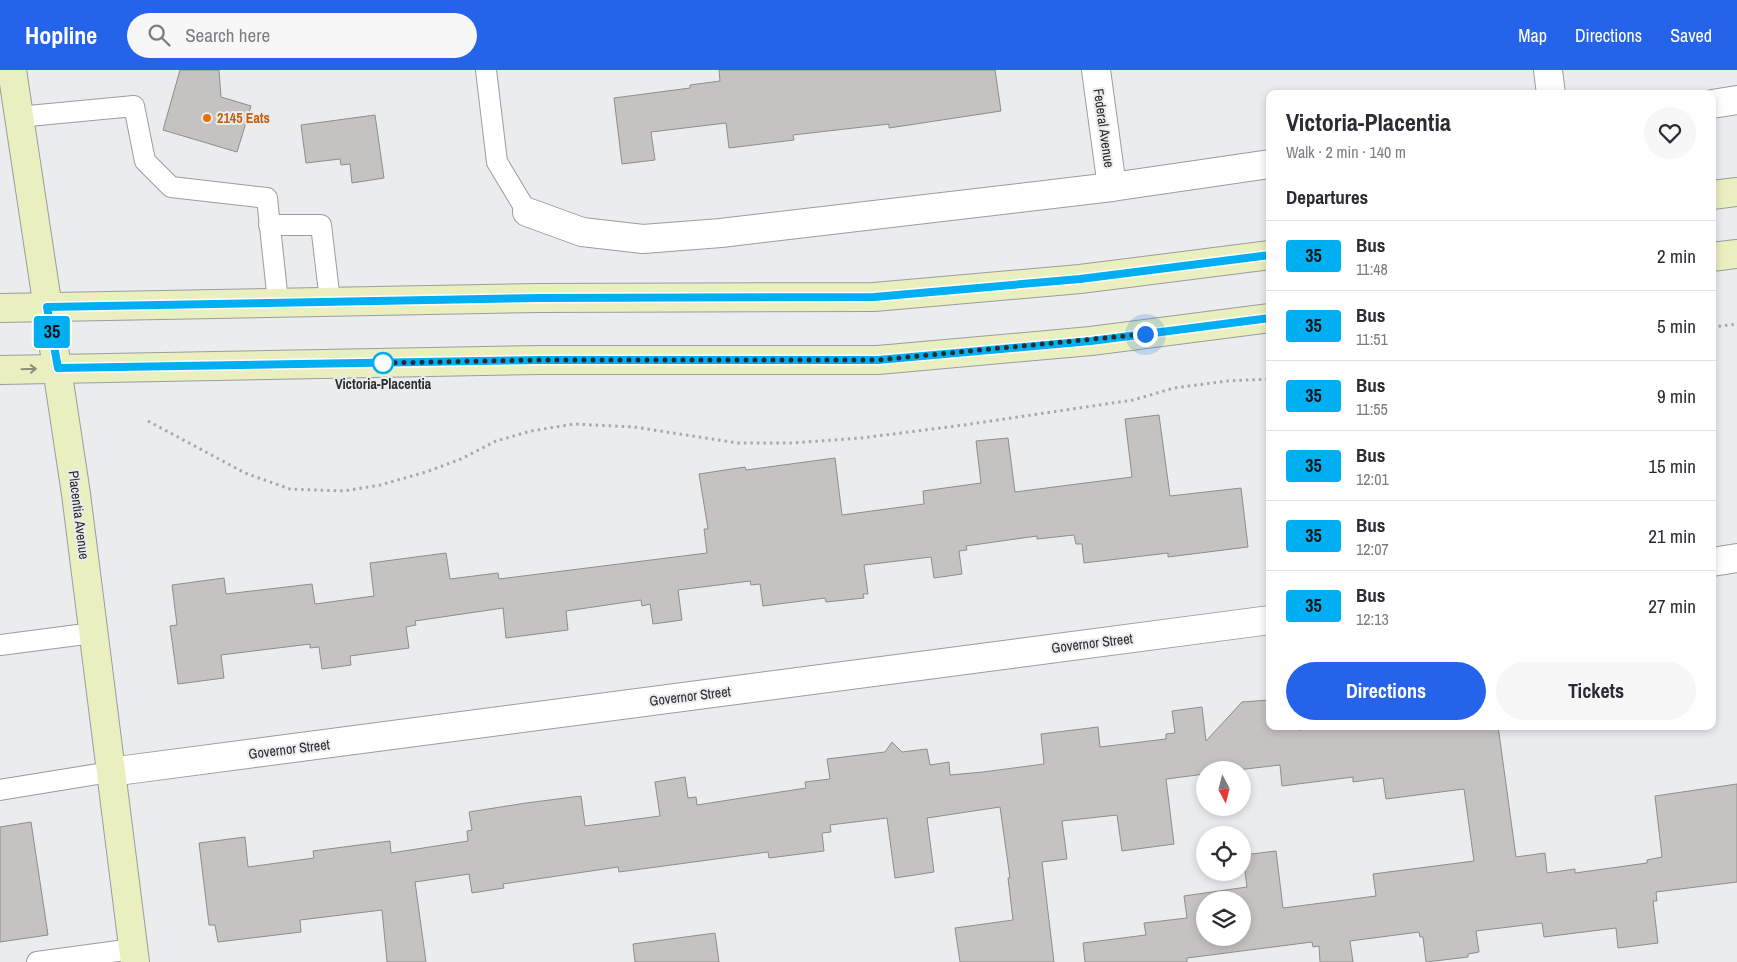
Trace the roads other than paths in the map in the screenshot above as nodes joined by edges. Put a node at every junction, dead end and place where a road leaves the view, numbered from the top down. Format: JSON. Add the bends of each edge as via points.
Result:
{"nodes":[{"id":1,"x":12,"y":70,"type":"edge"},
{"id":2,"x":486,"y":70,"type":"edge"},
{"id":3,"x":1096,"y":70,"type":"edge"},
{"id":4,"x":1548,"y":70,"type":"edge"},
{"id":5,"x":1551,"y":90,"type":"edge"},
{"id":6,"x":1737,"y":100,"type":"edge"},
{"id":7,"x":1716,"y":103,"type":"edge"},
{"id":8,"x":18,"y":117,"type":"junction"},
{"id":9,"x":1266,"y":165,"type":"edge"},
{"id":10,"x":1112,"y":186,"type":"junction"},
{"id":11,"x":1737,"y":192,"type":"edge"},
{"id":12,"x":1716,"y":195,"type":"edge"},
{"id":13,"x":527,"y":212,"type":"joint"},
{"id":14,"x":269,"y":225,"type":"junction"},
{"id":15,"x":1737,"y":254,"type":"edge"},
{"id":16,"x":1266,"y":256,"type":"edge"},
{"id":17,"x":1716,"y":257,"type":"edge"},
{"id":18,"x":330,"y":301,"type":"junction"},
{"id":19,"x":278,"y":302,"type":"junction"},
{"id":20,"x":47,"y":307,"type":"junction"},
{"id":21,"x":0,"y":308,"type":"edge"},
{"id":22,"x":1266,"y":319,"type":"edge"},
{"id":23,"x":58,"y":368,"type":"junction"},
{"id":24,"x":0,"y":370,"type":"edge"},
{"id":25,"x":1737,"y":558,"type":"edge"},
{"id":26,"x":1716,"y":561,"type":"edge"},
{"id":27,"x":1266,"y":621,"type":"edge"},
{"id":28,"x":93,"y":633,"type":"junction"},
{"id":29,"x":0,"y":645,"type":"edge"},
{"id":30,"x":110,"y":772,"type":"junction"},
{"id":31,"x":0,"y":790,"type":"edge"},
{"id":32,"x":134,"y":956,"type":"edge"},
{"id":33,"x":37,"y":962,"type":"edge"}],
"edges":[{"from":1,"to":8,"type":"main road","name":"Placentia Avenue"},
{"from":2,"to":13,"type":"lane","via":[[497,162]]},
{"from":3,"to":10,"type":"street","name":"Federal Avenue"},
{"from":4,"to":5,"type":"street"},
{"from":6,"to":7,"type":"street"},
{"from":8,"to":14,"type":"lane","via":[[134,106],[145,161],[171,187],[267,198]]},
{"from":8,"to":20,"type":"main road","name":"Placentia Avenue"},
{"from":9,"to":10,"type":"street"},
{"from":10,"to":13,"type":"street","via":[[721,233],[643,239],[582,232]]},
{"from":11,"to":12,"type":"main road"},
{"from":14,"to":18,"type":"lane","via":[[321,224]]},
{"from":14,"to":19,"type":"lane"},
{"from":15,"to":17,"type":"main road"},
{"from":16,"to":18,"type":"main road","via":[[1080,279],[874,297]]},
{"from":18,"to":19,"type":"main road"},
{"from":19,"to":20,"type":"main road"},
{"from":20,"to":21,"type":"main road"},
{"from":20,"to":23,"type":"main road","name":"Placentia Avenue"},
{"from":22,"to":23,"type":"main road","via":[[1091,341],[878,360],[540,360]]},
{"from":24,"to":23,"type":"main road","one_way":true},
{"from":23,"to":28,"type":"main road","name":"Placentia Avenue"},
{"from":25,"to":26,"type":"street"},
{"from":27,"to":30,"type":"street","name":"Governor Street"},
{"from":28,"to":29,"type":"lane"},
{"from":28,"to":30,"type":"main road","name":"Placentia Avenue"},
{"from":30,"to":31,"type":"lane"},
{"from":30,"to":32,"type":"main road","name":"Placentia Avenue"},
{"from":32,"to":33,"type":"lane"}]}
